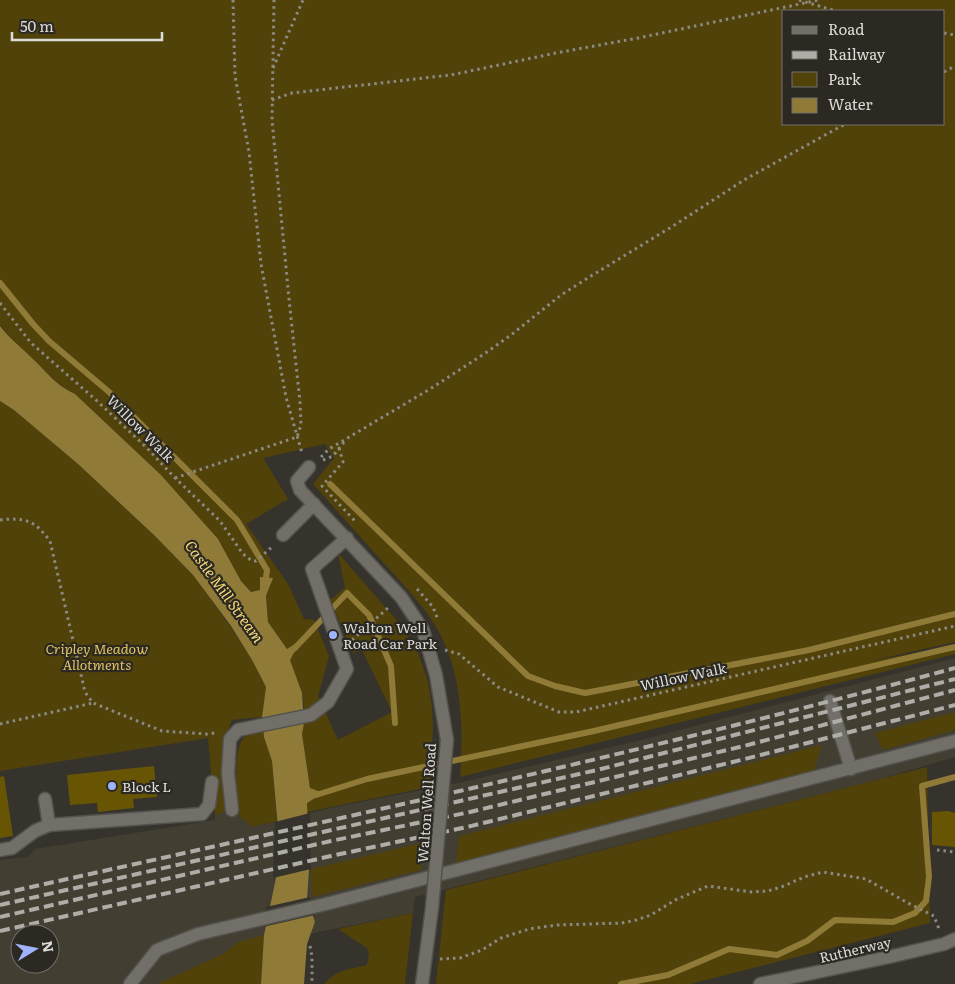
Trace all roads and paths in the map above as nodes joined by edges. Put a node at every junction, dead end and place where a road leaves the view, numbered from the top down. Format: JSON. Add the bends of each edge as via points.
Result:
{"nodes":[{"id":1,"x":233,"y":0,"type":"edge"},
{"id":2,"x":274,"y":0,"type":"edge"},
{"id":3,"x":303,"y":0,"type":"edge"},
{"id":4,"x":799,"y":0,"type":"edge"},
{"id":5,"x":819,"y":0,"type":"edge"},
{"id":6,"x":807,"y":3,"type":"junction"},
{"id":7,"x":832,"y":10,"type":"edge"},
{"id":8,"x":272,"y":71,"type":"junction"},
{"id":9,"x":272,"y":100,"type":"junction"},
{"id":10,"x":843,"y":125,"type":"edge"},
{"id":11,"x":0,"y":303,"type":"edge"},
{"id":12,"x":297,"y":436,"type":"junction"},
{"id":13,"x":347,"y":438,"type":"junction"},
{"id":14,"x":339,"y":448,"type":"junction"},
{"id":15,"x":309,"y":467,"type":"junction"},
{"id":16,"x":175,"y":478,"type":"junction"},
{"id":17,"x":314,"y":504,"type":"junction"},
{"id":18,"x":0,"y":520,"type":"edge"},
{"id":19,"x":355,"y":522,"type":"dead end"},
{"id":20,"x":283,"y":535,"type":"dead end"},
{"id":21,"x":347,"y":538,"type":"junction"},
{"id":22,"x":264,"y":554,"type":"dead end"},
{"id":23,"x":414,"y":585,"type":"dead end"},
{"id":24,"x":387,"y":609,"type":"dead end"},
{"id":25,"x":439,"y":624,"type":"dead end"},
{"id":26,"x":955,"y":626,"type":"edge"},
{"id":27,"x":355,"y":637,"type":"dead end"},
{"id":28,"x":430,"y":653,"type":"junction"},
{"id":29,"x":830,"y":701,"type":"dead end"},
{"id":30,"x":93,"y":703,"type":"junction"},
{"id":31,"x":0,"y":724,"type":"edge"},
{"id":32,"x":207,"y":734,"type":"dead end"},
{"id":33,"x":955,"y":741,"type":"edge"},
{"id":34,"x":851,"y":769,"type":"junction"},
{"id":35,"x":212,"y":782,"type":"dead end"},
{"id":36,"x":45,"y":799,"type":"dead end"},
{"id":37,"x":232,"y":810,"type":"dead end"},
{"id":38,"x":49,"y":825,"type":"junction"},
{"id":39,"x":0,"y":850,"type":"edge"},
{"id":40,"x":937,"y":850,"type":"dead end"},
{"id":41,"x":955,"y":852,"type":"edge"},
{"id":42,"x":934,"y":916,"type":"dead end"},
{"id":43,"x":955,"y":939,"type":"edge"},
{"id":44,"x":310,"y":946,"type":"dead end"},
{"id":45,"x":425,"y":957,"type":"junction"},
{"id":46,"x":130,"y":984,"type":"edge"},
{"id":47,"x":312,"y":984,"type":"edge"},
{"id":48,"x":422,"y":984,"type":"edge"},
{"id":49,"x":760,"y":984,"type":"edge"}],
"edges":[{"from":1,"to":12,"type":"path","via":[[235,76],[249,152],[261,264],[286,397]]},
{"from":2,"to":8,"type":"path"},
{"from":3,"to":8,"type":"path"},
{"from":4,"to":6,"type":"path"},
{"from":5,"to":6,"type":"path"},
{"from":6,"to":7,"type":"path"},
{"from":6,"to":9,"type":"path","via":[[451,75],[292,93]]},
{"from":8,"to":9,"type":"path"},
{"from":9,"to":12,"type":"path","via":[[300,402],[301,426]]},
{"from":10,"to":13,"type":"path","via":[[744,180],[591,276],[484,354]]},
{"from":11,"to":16,"type":"path","name":"Willow Walk","via":[[31,343],[109,412]]},
{"from":12,"to":15,"type":"path"},
{"from":12,"to":16,"type":"path"},
{"from":13,"to":14,"type":"path"},
{"from":13,"to":15,"type":"path"},
{"from":14,"to":15,"type":"path","via":[[333,456]]},
{"from":14,"to":19,"type":"path","via":[[343,462],[322,486]]},
{"from":15,"to":17,"type":"street","name":"Walton Well Road","via":[[297,481],[300,490]]},
{"from":16,"to":22,"type":"path","name":"Willow Walk","via":[[220,521],[242,554],[252,561]]},
{"from":17,"to":20,"type":"street"},
{"from":17,"to":21,"type":"street","name":"Walton Well Road"},
{"from":18,"to":30,"type":"path","via":[[29,520],[50,541],[85,692]]},
{"from":21,"to":28,"type":"street","name":"Walton Well Road","via":[[401,597],[423,630]]},
{"from":21,"to":37,"type":"street","via":[[312,569],[347,669],[328,702],[311,716],[238,730],[230,739],[228,773]]},
{"from":23,"to":25,"type":"path","via":[[433,607]]},
{"from":24,"to":27,"type":"path"},
{"from":26,"to":28,"type":"path","name":"Willow Walk","via":[[576,712],[559,712],[498,687],[458,654],[447,649]]},
{"from":28,"to":45,"type":"street","name":"Walton Well Road","bridge":true,"via":[[446,740]]},
{"from":29,"to":34,"type":"street"},
{"from":30,"to":31,"type":"path"},
{"from":30,"to":32,"type":"path","via":[[162,731]]},
{"from":33,"to":34,"type":"street"},
{"from":34,"to":46,"type":"street","via":[[198,934],[157,950]]},
{"from":35,"to":38,"type":"street","via":[[209,805],[202,814]]},
{"from":36,"to":38,"type":"street"},
{"from":38,"to":39,"type":"street","via":[[12,848]]},
{"from":40,"to":41,"type":"path"},
{"from":42,"to":45,"type":"path","via":[[866,879],[823,872],[768,891],[708,886],[675,900],[651,916],[636,920],[529,929],[501,938],[460,958]]},
{"from":43,"to":49,"type":"street","name":"Rutherway"},
{"from":44,"to":47,"type":"path"},
{"from":45,"to":48,"type":"street","name":"Walton Well Road"}]}
